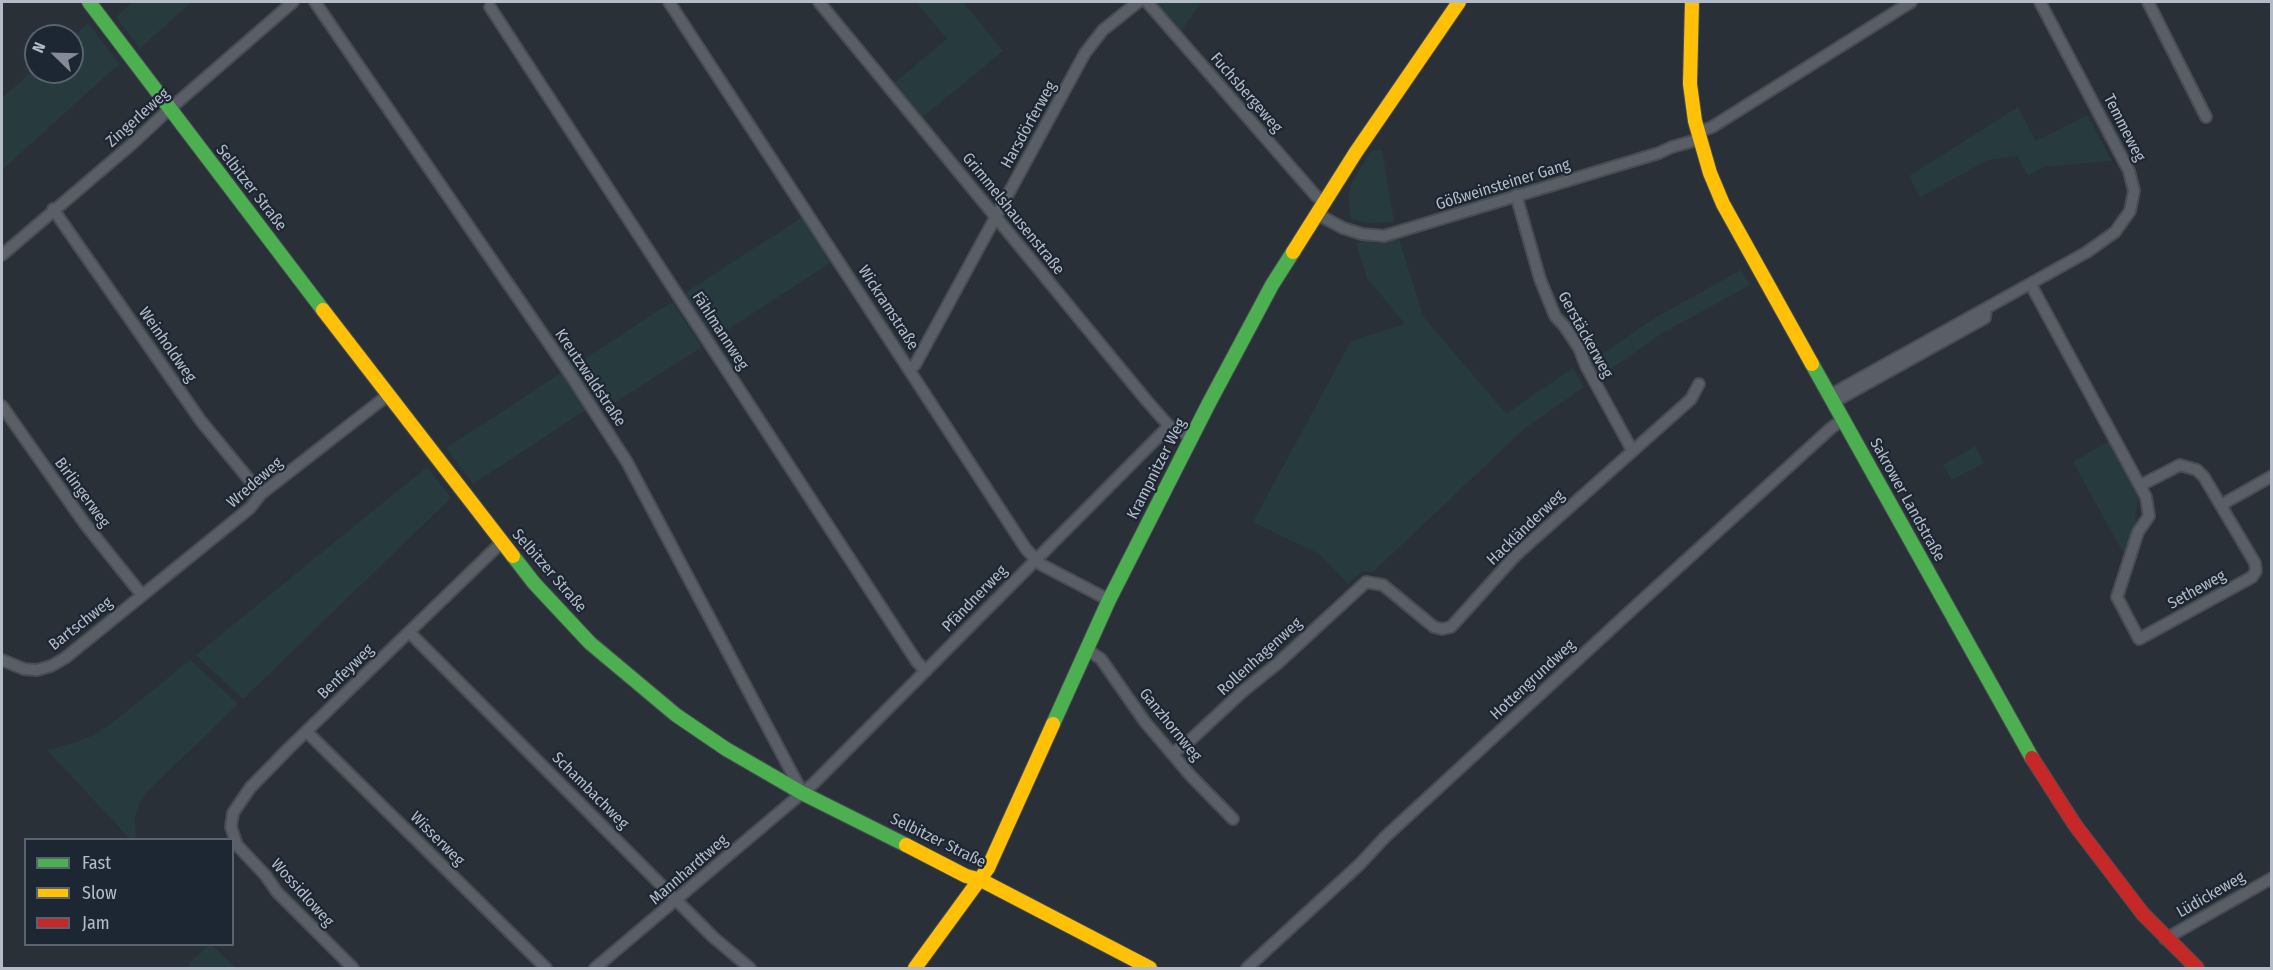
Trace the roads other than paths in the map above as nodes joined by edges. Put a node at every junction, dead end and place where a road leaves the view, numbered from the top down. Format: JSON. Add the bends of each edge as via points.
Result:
{"nodes":[{"id":1,"x":89,"y":2,"type":"edge"},
{"id":2,"x":292,"y":2,"type":"edge"},
{"id":3,"x":315,"y":2,"type":"edge"},
{"id":4,"x":669,"y":2,"type":"edge"},
{"id":5,"x":819,"y":2,"type":"edge"},
{"id":6,"x":1138,"y":2,"type":"edge"},
{"id":7,"x":1147,"y":2,"type":"edge"},
{"id":8,"x":1459,"y":2,"type":"edge"},
{"id":9,"x":1692,"y":2,"type":"edge"},
{"id":10,"x":1911,"y":2,"type":"edge"},
{"id":11,"x":2040,"y":2,"type":"edge"},
{"id":12,"x":2148,"y":2,"type":"edge"},
{"id":13,"x":490,"y":7,"type":"dead end"},
{"id":14,"x":170,"y":108,"type":"junction"},
{"id":15,"x":2206,"y":117,"type":"dead end"},
{"id":16,"x":1699,"y":136,"type":"junction"},
{"id":17,"x":1516,"y":195,"type":"junction"},
{"id":18,"x":1320,"y":208,"type":"junction"},
{"id":19,"x":53,"y":209,"type":"junction"},
{"id":20,"x":995,"y":216,"type":"junction"},
{"id":21,"x":2,"y":255,"type":"edge"},
{"id":22,"x":2031,"y":285,"type":"junction"},
{"id":23,"x":909,"y":369,"type":"junction"},
{"id":24,"x":1699,"y":384,"type":"dead end"},
{"id":25,"x":388,"y":395,"type":"junction"},
{"id":26,"x":1832,"y":398,"type":"junction"},
{"id":27,"x":2,"y":406,"type":"edge"},
{"id":28,"x":1843,"y":419,"type":"junction"},
{"id":29,"x":1169,"y":426,"type":"junction"},
{"id":30,"x":1192,"y":437,"type":"junction"},
{"id":31,"x":1632,"y":450,"type":"junction"},
{"id":32,"x":2271,"y":476,"type":"edge"},
{"id":33,"x":2141,"y":485,"type":"junction"},
{"id":34,"x":261,"y":494,"type":"junction"},
{"id":35,"x":2221,"y":505,"type":"junction"},
{"id":36,"x":502,"y":542,"type":"junction"},
{"id":37,"x":1035,"y":560,"type":"junction"},
{"id":38,"x":1366,"y":582,"type":"joint"},
{"id":39,"x":142,"y":595,"type":"junction"},
{"id":40,"x":1109,"y":600,"type":"junction"},
{"id":41,"x":409,"y":632,"type":"junction"},
{"id":42,"x":1086,"y":649,"type":"junction"},
{"id":43,"x":2,"y":660,"type":"edge"},
{"id":44,"x":926,"y":670,"type":"junction"},
{"id":45,"x":307,"y":732,"type":"junction"},
{"id":46,"x":1172,"y":753,"type":"junction"},
{"id":47,"x":802,"y":793,"type":"junction"},
{"id":48,"x":1233,"y":819,"type":"dead end"},
{"id":49,"x":232,"y":835,"type":"joint"},
{"id":50,"x":234,"y":838,"type":"edge"},
{"id":51,"x":234,"y":839,"type":"edge"},
{"id":52,"x":2271,"y":878,"type":"edge"},
{"id":53,"x":981,"y":880,"type":"junction"},
{"id":54,"x":675,"y":899,"type":"junction"},
{"id":55,"x":2165,"y":939,"type":"junction"},
{"id":56,"x":353,"y":969,"type":"edge"},
{"id":57,"x":546,"y":969,"type":"edge"},
{"id":58,"x":595,"y":969,"type":"edge"},
{"id":59,"x":750,"y":969,"type":"edge"},
{"id":60,"x":915,"y":969,"type":"edge"},
{"id":61,"x":1150,"y":969,"type":"edge"},
{"id":62,"x":1247,"y":969,"type":"edge"},
{"id":63,"x":2197,"y":969,"type":"edge"}],
"edges":[{"from":1,"to":14,"type":"street","name":"Selbitzer Straße"},
{"from":2,"to":14,"type":"street","name":"Zingerleweg"},
{"from":3,"to":47,"type":"street","name":"Kreutzwaldstraße","via":[[627,462]]},
{"from":4,"to":23,"type":"street","name":"Wickramstraße"},
{"from":5,"to":20,"type":"street","name":"Grimmelshausenstraße"},
{"from":6,"to":20,"type":"street","name":"Harsdörferweg","via":[[1103,30],[1085,53]]},
{"from":7,"to":18,"type":"street","name":"Fuchsbergeweg","via":[[1316,196]]},
{"from":8,"to":18,"type":"street","name":"Krampnitzer Weg"},
{"from":9,"to":16,"type":"street","name":"Sakrower Landstraße","via":[[1690,87]]},
{"from":10,"to":16,"type":"street","name":"Gößweinsteiner Gang"},
{"from":11,"to":22,"type":"street","name":"Temmeweg","via":[[2121,153],[2134,191],[2130,211],[2115,232]]},
{"from":12,"to":15,"type":"street"},
{"from":13,"to":44,"type":"street","name":"Fählmannweg","via":[[917,662]]},
{"from":14,"to":19,"type":"street","name":"Zingerleweg"},
{"from":14,"to":25,"type":"street","name":"Selbitzer Straße"},
{"from":16,"to":17,"type":"street","name":"Gößweinsteiner Gang"},
{"from":16,"to":26,"type":"street","name":"Sakrower Landstraße","via":[[1723,204]]},
{"from":17,"to":18,"type":"street","name":"Gößweinsteiner Gang","via":[[1384,236],[1343,228]]},
{"from":17,"to":31,"type":"street","name":"Gerstäckerweg","via":[[1555,316],[1579,348]]},
{"from":18,"to":30,"type":"street","name":"Krampnitzer Weg","via":[[1256,314]]},
{"from":19,"to":21,"type":"street","name":"Zingerleweg"},
{"from":19,"to":34,"type":"street","name":"Weinholdweg","via":[[186,399]]},
{"from":20,"to":23,"type":"street","name":"Harsdörferweg","via":[[915,365]]},
{"from":20,"to":29,"type":"street","name":"Grimmelshausenstraße"},
{"from":22,"to":26,"type":"street","name":"Temmeweg"},
{"from":22,"to":33,"type":"street","name":"Setheweg"},
{"from":23,"to":37,"type":"street","name":"Wickramstraße"},
{"from":24,"to":31,"type":"street","name":"Hackländerweg","via":[[1691,399]]},
{"from":25,"to":34,"type":"street","name":"Wredeweg"},
{"from":25,"to":36,"type":"street","name":"Selbitzer Straße"},
{"from":26,"to":28,"type":"street","name":"Sakrower Landstraße"},
{"from":27,"to":39,"type":"street","name":"Birlingerweg","via":[[85,524]]},
{"from":28,"to":55,"type":"street","name":"Sakrower Landstraße","via":[[2058,802]]},
{"from":28,"to":62,"type":"street","name":"Hottengrundweg","via":[[1385,837]]},
{"from":29,"to":30,"type":"street","name":"Grimmelshausenstraße"},
{"from":29,"to":37,"type":"street","name":"Pfändnerweg"},
{"from":30,"to":40,"type":"street","name":"Krampnitzer Weg"},
{"from":31,"to":38,"type":"street","name":"Hackländerweg","via":[[1516,555],[1447,629],[1434,627],[1383,585]]},
{"from":32,"to":35,"type":"street"},
{"from":33,"to":35,"type":"street","name":"Setheweg","via":[[2172,467],[2189,467],[2204,477]]},
{"from":33,"to":35,"type":"street","name":"Setheweg","via":[[2149,516],[2135,538],[2117,597],[2139,639],[2252,578],[2255,563]]},
{"from":34,"to":39,"type":"street","name":"Wredeweg","via":[[250,508]]},
{"from":36,"to":41,"type":"street","name":"Benfeyweg"},
{"from":36,"to":47,"type":"street","name":"Selbitzer Straße","via":[[548,599],[626,675],[724,748]]},
{"from":37,"to":40,"type":"street","name":"Wickramstraße"},
{"from":37,"to":44,"type":"street","name":"Pfändnerweg"},
{"from":38,"to":46,"type":"street","name":"Rollenhagenweg"},
{"from":39,"to":43,"type":"street","name":"Bartschweg","via":[[51,666],[24,669]]},
{"from":40,"to":42,"type":"street","name":"Krampnitzer Weg"},
{"from":41,"to":45,"type":"street","name":"Benfeyweg"},
{"from":41,"to":54,"type":"street","name":"Schambachweg"},
{"from":42,"to":46,"type":"street","name":"Ganzhornweg","via":[[1101,659]]},
{"from":42,"to":53,"type":"street","name":"Krampnitzer Weg"},
{"from":44,"to":47,"type":"street","name":"Pfändnerweg"},
{"from":45,"to":49,"type":"street","name":"Benfeyweg","via":[[243,798],[231,820]]},
{"from":45,"to":57,"type":"street","name":"Wisserweg"},
{"from":46,"to":48,"type":"street","name":"Ganzhornweg"},
{"from":47,"to":53,"type":"street","name":"Selbitzer Straße"},
{"from":47,"to":54,"type":"street","name":"Mannhardtweg"},
{"from":49,"to":50,"type":"street","name":"Wossidloweg"},
{"from":51,"to":56,"type":"street","name":"Wossidloweg","via":[[277,892]]},
{"from":52,"to":55,"type":"street","name":"Lüdickeweg"},
{"from":53,"to":60,"type":"street","name":"Krampnitzer Weg"},
{"from":53,"to":61,"type":"street","name":"Selbitzer Straße"},
{"from":54,"to":58,"type":"street","name":"Mannhardtweg"},
{"from":54,"to":59,"type":"street","name":"Schambachweg"},
{"from":55,"to":63,"type":"street","name":"Sakrower Landstraße"}]}
